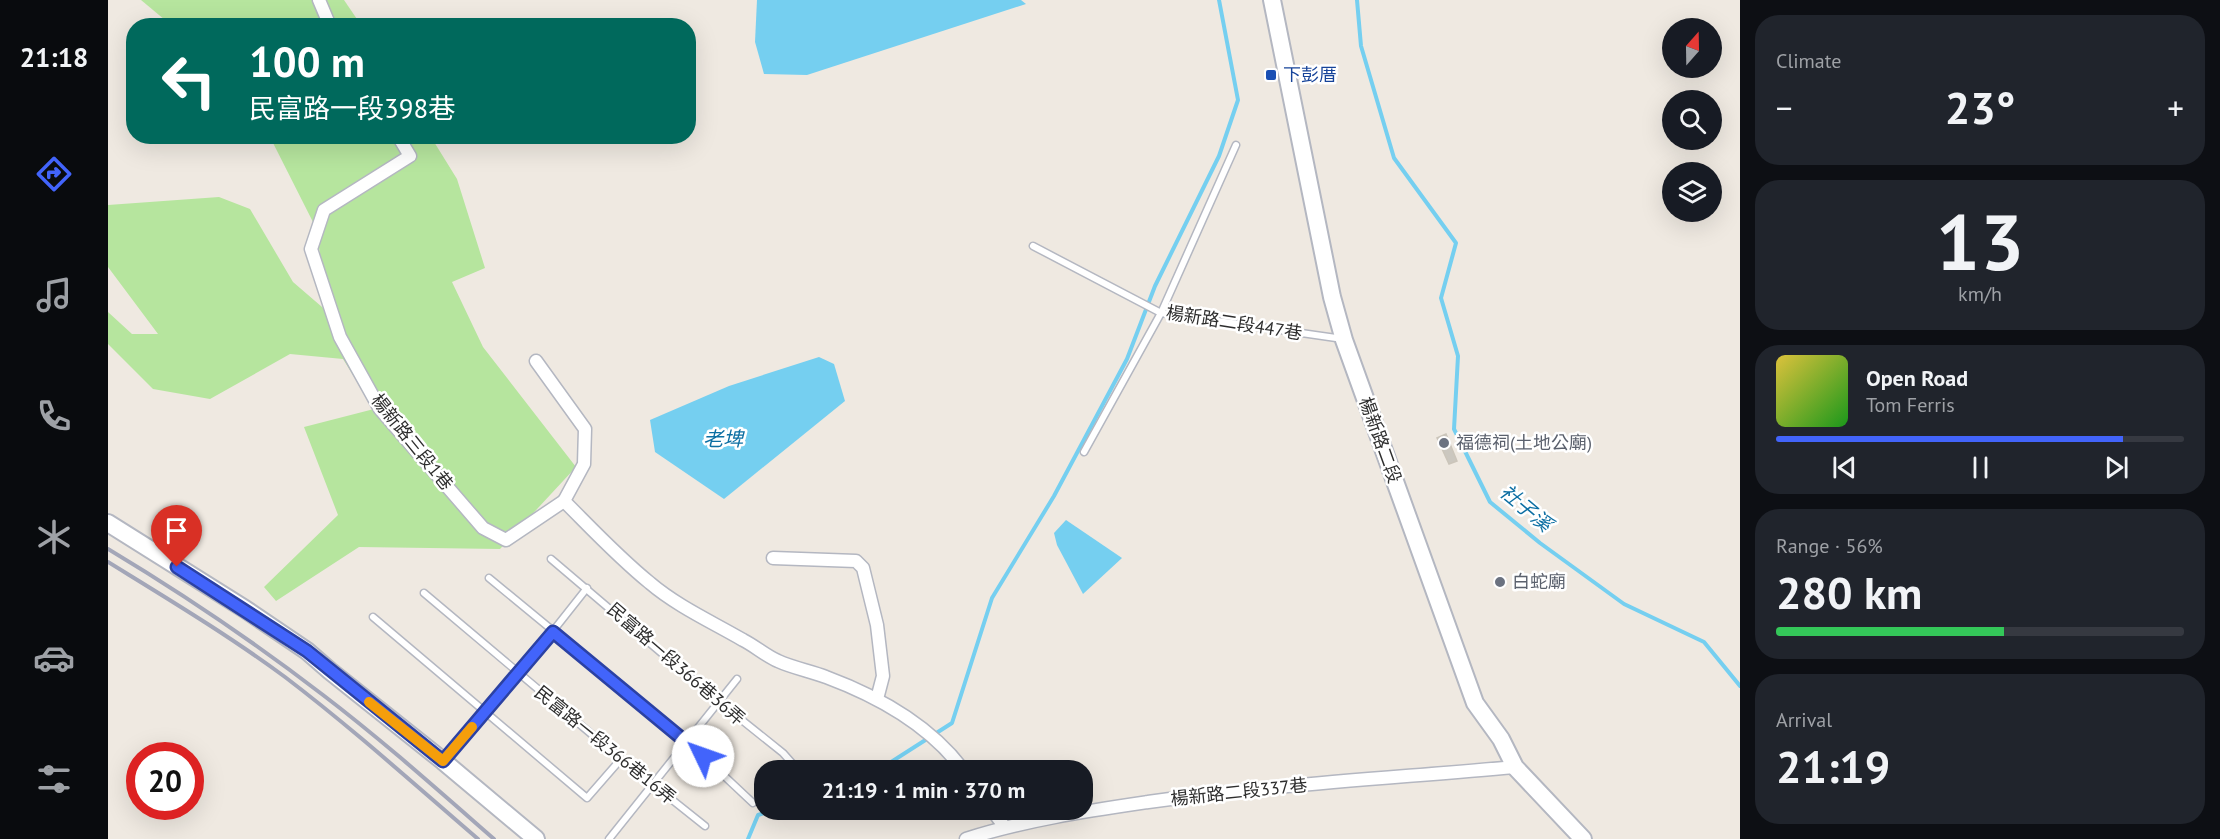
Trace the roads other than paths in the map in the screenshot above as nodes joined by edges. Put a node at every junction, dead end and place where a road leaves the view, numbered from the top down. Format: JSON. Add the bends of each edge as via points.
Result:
{"nodes":[{"id":1,"x":319,"y":0,"type":"edge"},
{"id":2,"x":1272,"y":0,"type":"edge"},
{"id":3,"x":327,"y":18,"type":"edge"},
{"id":4,"x":403,"y":144,"type":"edge"},
{"id":5,"x":1236,"y":145,"type":"dead end"},
{"id":6,"x":1033,"y":246,"type":"dead end"},
{"id":7,"x":1161,"y":313,"type":"junction"},
{"id":8,"x":1344,"y":339,"type":"junction"},
{"id":9,"x":536,"y":361,"type":"dead end"},
{"id":10,"x":1084,"y":452,"type":"dead end"},
{"id":11,"x":564,"y":501,"type":"junction"},
{"id":12,"x":108,"y":524,"type":"edge"},
{"id":13,"x":773,"y":558,"type":"dead end"},
{"id":14,"x":551,"y":559,"type":"dead end"},
{"id":15,"x":489,"y":578,"type":"dead end"},
{"id":16,"x":588,"y":588,"type":"junction"},
{"id":17,"x":424,"y":593,"type":"dead end"},
{"id":18,"x":373,"y":617,"type":"dead end"},
{"id":19,"x":553,"y":632,"type":"junction"},
{"id":20,"x":518,"y":674,"type":"junction"},
{"id":21,"x":737,"y":679,"type":"dead end"},
{"id":22,"x":877,"y":699,"type":"junction"},
{"id":23,"x":718,"y":701,"type":"junction"},
{"id":24,"x":485,"y":712,"type":"junction"},
{"id":25,"x":687,"y":741,"type":"junction"},
{"id":26,"x":621,"y":759,"type":"junction"},
{"id":27,"x":789,"y":760,"type":"edge"},
{"id":28,"x":955,"y":760,"type":"edge"},
{"id":29,"x":443,"y":761,"type":"junction"},
{"id":30,"x":1515,"y":767,"type":"junction"},
{"id":31,"x":652,"y":785,"type":"junction"},
{"id":32,"x":753,"y":803,"type":"dead end"},
{"id":33,"x":1000,"y":820,"type":"edge"},
{"id":34,"x":705,"y":826,"type":"dead end"},
{"id":35,"x":1005,"y":826,"type":"junction"},
{"id":36,"x":536,"y":839,"type":"edge"},
{"id":37,"x":609,"y":839,"type":"edge"},
{"id":38,"x":966,"y":839,"type":"edge"},
{"id":39,"x":1583,"y":839,"type":"edge"}],
"edges":[{"from":1,"to":3,"type":"street"},
{"from":2,"to":8,"type":"main road","name":"楊新路二段","via":[[1332,297]]},
{"from":4,"to":11,"type":"street","name":"楊新路三段1巷","via":[[410,156],[324,210],[311,249],[340,337],[380,409],[483,528],[506,540]]},
{"from":5,"to":7,"type":"lane"},
{"from":6,"to":7,"type":"lane","name":"楊新路二段447巷"},
{"from":7,"to":8,"type":"lane","name":"楊新路二段447巷"},
{"from":7,"to":10,"type":"lane"},
{"from":8,"to":30,"type":"main road","name":"楊新路二段","via":[[1475,703]]},
{"from":9,"to":11,"type":"street","via":[[585,429],[584,464]]},
{"from":11,"to":22,"type":"street","via":[[651,584],[703,618],[778,661],[826,676]]},
{"from":12,"to":29,"type":"main road","via":[[288,637]]},
{"from":13,"to":22,"type":"street","via":[[856,561],[863,568],[877,626],[883,676]]},
{"from":14,"to":16,"type":"lane","name":"民富路一段366巷36弄"},
{"from":15,"to":19,"type":"lane"},
{"from":16,"to":19,"type":"lane"},
{"from":16,"to":23,"type":"lane","name":"民富路一段366巷36弄"},
{"from":17,"to":20,"type":"lane","name":"民富路一段366巷16弄"},
{"from":18,"to":24,"type":"lane"},
{"from":19,"to":20,"type":"lane"},
{"from":19,"to":25,"type":"lane"},
{"from":20,"to":24,"type":"lane"},
{"from":20,"to":26,"type":"lane","name":"民富路一段366巷16弄"},
{"from":21,"to":23,"type":"lane"},
{"from":22,"to":28,"type":"street","via":[[922,728]]},
{"from":23,"to":25,"type":"lane"},
{"from":23,"to":27,"type":"lane","name":"民富路一段366巷36弄"},
{"from":24,"to":26,"type":"lane","via":[[587,798]]},
{"from":24,"to":29,"type":"lane"},
{"from":25,"to":31,"type":"lane"},
{"from":25,"to":32,"type":"lane"},
{"from":26,"to":31,"type":"lane","name":"民富路一段366巷16弄"},
{"from":29,"to":36,"type":"main road"},
{"from":30,"to":35,"type":"street","name":"楊新路二段337巷","via":[[1197,795]]},
{"from":30,"to":39,"type":"main road","name":"楊新路二段"},
{"from":31,"to":34,"type":"lane","name":"民富路一段366巷16弄"},
{"from":31,"to":37,"type":"lane"},
{"from":33,"to":35,"type":"street"},
{"from":35,"to":38,"type":"street","name":"楊新路二段337巷"}]}
